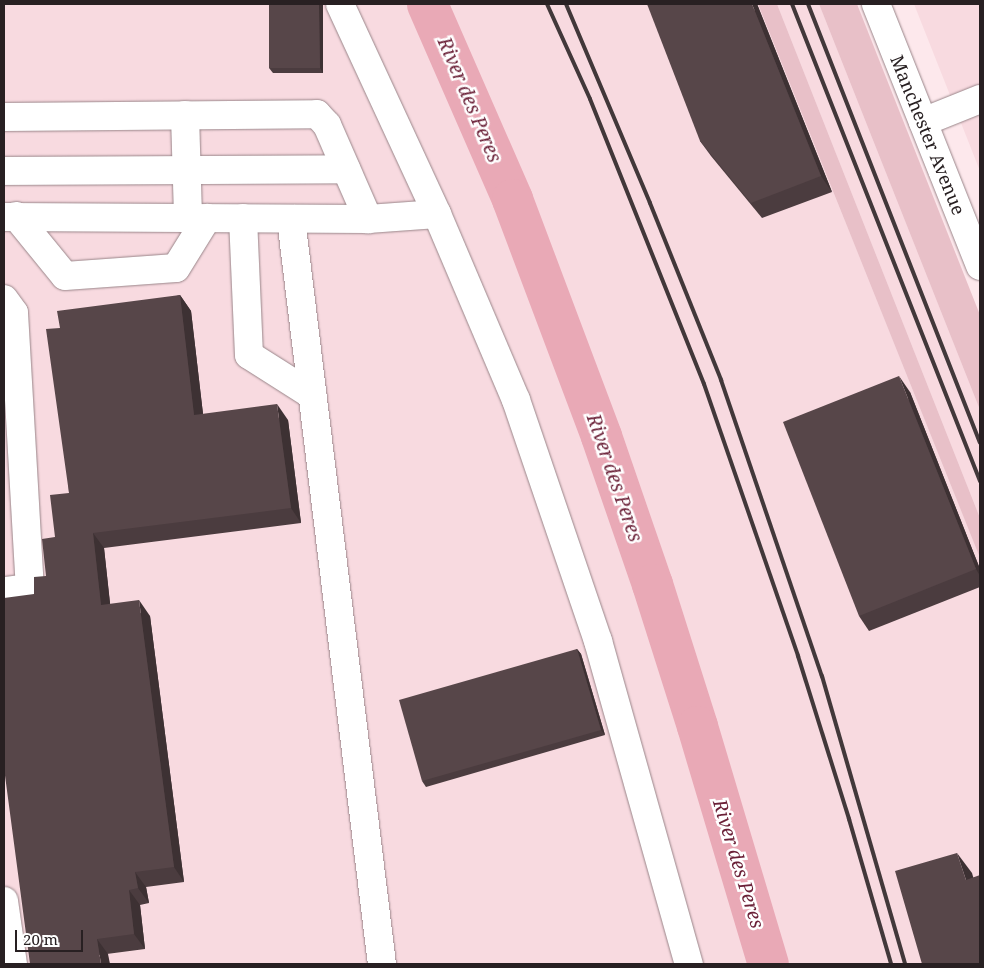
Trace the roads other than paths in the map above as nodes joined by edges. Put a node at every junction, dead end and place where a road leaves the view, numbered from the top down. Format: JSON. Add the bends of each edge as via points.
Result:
{"nodes":[{"id":1,"x":340,"y":4,"type":"edge"},
{"id":2,"x":876,"y":4,"type":"edge"},
{"id":3,"x":980,"y":99,"type":"edge"},
{"id":4,"x":185,"y":116,"type":"junction"},
{"id":5,"x":4,"y":117,"type":"edge"},
{"id":6,"x":923,"y":122,"type":"junction"},
{"id":7,"x":346,"y":169,"type":"junction"},
{"id":8,"x":187,"y":170,"type":"junction"},
{"id":9,"x":4,"y":171,"type":"edge"},
{"id":10,"x":437,"y":214,"type":"junction"},
{"id":11,"x":10,"y":216,"type":"edge"},
{"id":12,"x":198,"y":218,"type":"junction"},
{"id":13,"x":243,"y":218,"type":"junction"},
{"id":14,"x":368,"y":218,"type":"junction"},
{"id":15,"x":291,"y":219,"type":"junction"},
{"id":16,"x":980,"y":266,"type":"edge"},
{"id":17,"x":4,"y":299,"type":"edge"},
{"id":18,"x":312,"y":395,"type":"junction"},
{"id":19,"x":4,"y":591,"type":"edge"},
{"id":20,"x":4,"y":901,"type":"edge"},
{"id":21,"x":13,"y":964,"type":"edge"},
{"id":22,"x":382,"y":964,"type":"edge"},
{"id":23,"x":689,"y":964,"type":"edge"}],
"edges":[{"from":1,"to":10,"type":"street"},
{"from":2,"to":6,"type":"street","name":"Manchester Avenue"},
{"from":3,"to":6,"type":"street"},
{"from":4,"to":5,"type":"street"},
{"from":4,"to":7,"type":"street","via":[[316,114],[327,125]]},
{"from":4,"to":8,"type":"street"},
{"from":6,"to":16,"type":"street","name":"Manchester Avenue"},
{"from":7,"to":8,"type":"street"},
{"from":7,"to":14,"type":"street"},
{"from":8,"to":9,"type":"street"},
{"from":8,"to":12,"type":"street"},
{"from":10,"to":14,"type":"street"},
{"from":10,"to":23,"type":"street","via":[[516,400],[592,622]]},
{"from":11,"to":12,"type":"street"},
{"from":11,"to":12,"type":"street","via":[[65,276],[176,268]]},
{"from":12,"to":13,"type":"street"},
{"from":13,"to":15,"type":"street"},
{"from":13,"to":18,"type":"street","via":[[249,355]]},
{"from":14,"to":15,"type":"street"},
{"from":15,"to":18,"type":"street"},
{"from":17,"to":19,"type":"street","via":[[14,313],[30,588]]},
{"from":18,"to":22,"type":"street"},
{"from":20,"to":21,"type":"street"}]}
